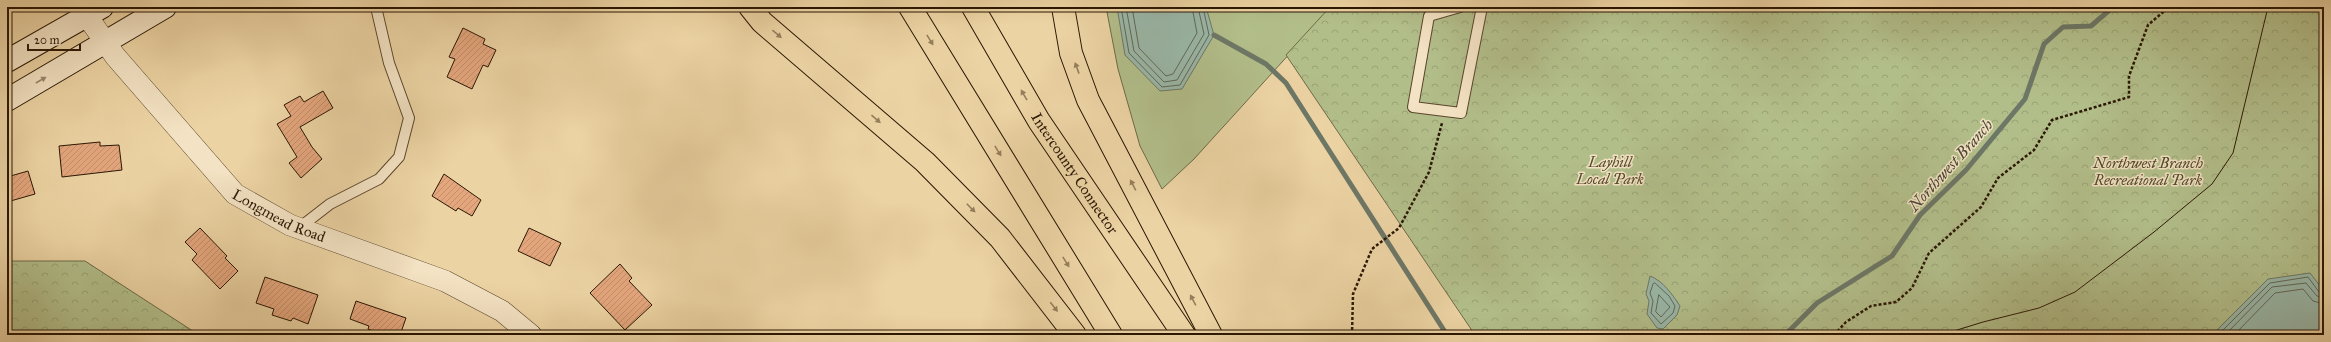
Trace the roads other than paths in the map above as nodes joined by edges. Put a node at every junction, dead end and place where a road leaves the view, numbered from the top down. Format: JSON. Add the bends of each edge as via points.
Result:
{"nodes":[{"id":1,"x":165,"y":7,"type":"edge"},
{"id":2,"x":376,"y":7,"type":"edge"},
{"id":3,"x":750,"y":7,"type":"edge"},
{"id":4,"x":910,"y":7,"type":"edge"},
{"id":5,"x":973,"y":7,"type":"edge"},
{"id":6,"x":1063,"y":7,"type":"edge"},
{"id":7,"x":1460,"y":7,"type":"edge"},
{"id":8,"x":1482,"y":7,"type":"edge"},
{"id":9,"x":95,"y":11,"type":"edge"},
{"id":10,"x":104,"y":43,"type":"junction"},
{"id":11,"x":7,"y":61,"type":"edge"},
{"id":12,"x":7,"y":100,"type":"edge"},
{"id":13,"x":299,"y":228,"type":"junction"},
{"id":14,"x":531,"y":335,"type":"edge"},
{"id":15,"x":1075,"y":335,"type":"edge"},
{"id":16,"x":1111,"y":335,"type":"edge"},
{"id":17,"x":1184,"y":335,"type":"edge"},
{"id":18,"x":1211,"y":335,"type":"edge"}],
"edges":[{"from":1,"to":10,"type":"main road"},
{"from":2,"to":13,"type":"lane","via":[[389,63],[409,118],[399,158],[379,179],[330,204]]},
{"from":3,"to":15,"type":"highway","one_way":true,"via":[[762,22],[925,162],[1000,238]]},
{"from":4,"to":16,"type":"highway","one_way":true},
{"from":17,"to":5,"type":"highway","name":"Intercounty Connector","one_way":true,"via":[[1039,121]]},
{"from":18,"to":6,"type":"highway","one_way":true,"via":[[1088,100],[1071,53]]},
{"from":7,"to":8,"type":"lane","via":[[1429,16],[1413,106],[1461,113]]},
{"from":9,"to":10,"type":"street","name":"Longmead Road"},
{"from":9,"to":11,"type":"main road"},
{"from":12,"to":10,"type":"main road","one_way":true},
{"from":10,"to":13,"type":"street","name":"Longmead Road","via":[[234,194]]},
{"from":13,"to":14,"type":"street","name":"Longmead Road","via":[[445,281],[502,311]]}]}
